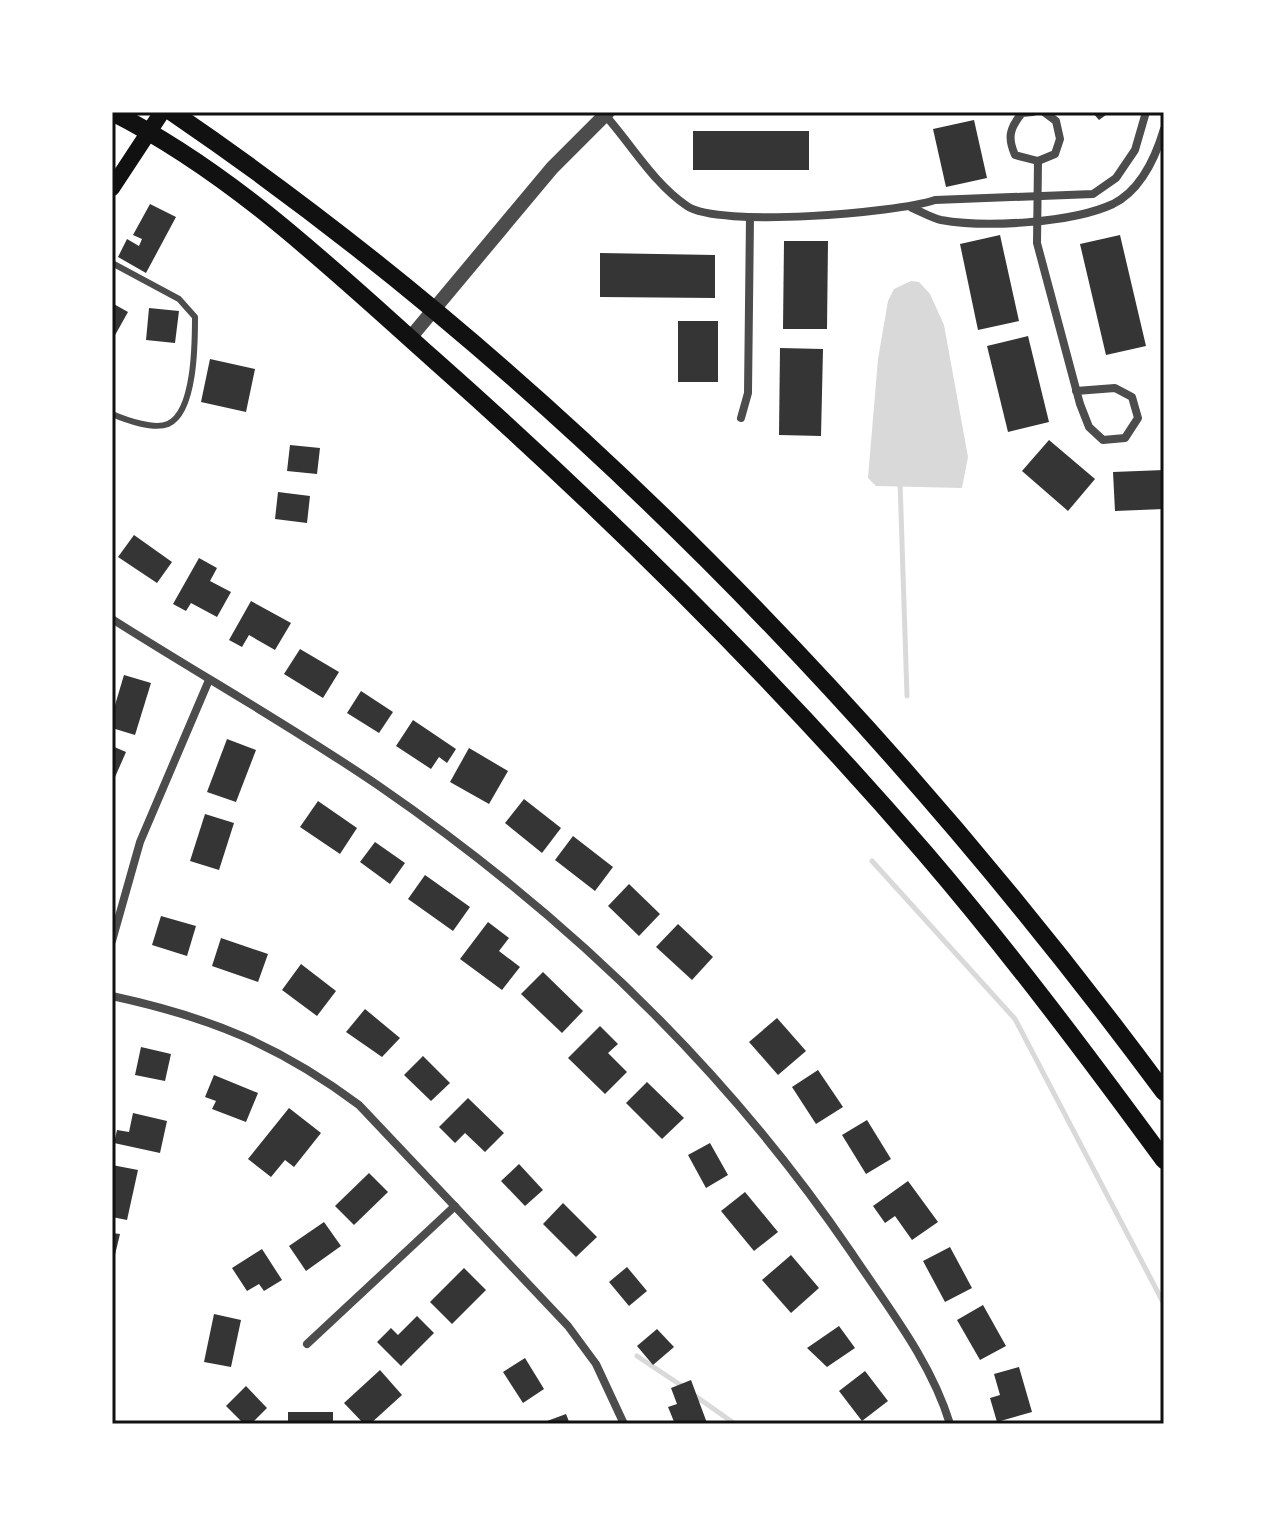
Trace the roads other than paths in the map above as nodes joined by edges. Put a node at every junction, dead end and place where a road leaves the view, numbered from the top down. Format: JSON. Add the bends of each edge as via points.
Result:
{"nodes":[{"id":1,"x":112,"y":112,"type":"edge"},
{"id":2,"x":162,"y":112,"type":"edge"},
{"id":3,"x":172,"y":112,"type":"edge"},
{"id":4,"x":1033,"y":112,"type":"edge"},
{"id":5,"x":1044,"y":112,"type":"edge"},
{"id":6,"x":1146,"y":112,"type":"edge"},
{"id":7,"x":606,"y":113,"type":"edge"},
{"id":8,"x":1164,"y":129,"type":"edge"},
{"id":9,"x":150,"y":130,"type":"junction"},
{"id":10,"x":1038,"y":161,"type":"junction"},
{"id":11,"x":112,"y":188,"type":"edge"},
{"id":12,"x":1036,"y":198,"type":"junction"},
{"id":13,"x":912,"y":208,"type":"junction"},
{"id":14,"x":750,"y":217,"type":"junction"},
{"id":15,"x":1036,"y":220,"type":"junction"},
{"id":16,"x":112,"y":263,"type":"edge"},
{"id":17,"x":435,"y":307,"type":"junction"},
{"id":18,"x":410,"y":338,"type":"junction"},
{"id":19,"x":1076,"y":391,"type":"junction"},
{"id":20,"x":112,"y":414,"type":"edge"},
{"id":21,"x":741,"y":418,"type":"dead end"},
{"id":22,"x":112,"y":619,"type":"edge"},
{"id":23,"x":209,"y":680,"type":"junction"},
{"id":24,"x":112,"y":941,"type":"edge"},
{"id":25,"x":112,"y":996,"type":"edge"},
{"id":26,"x":1164,"y":1092,"type":"edge"},
{"id":27,"x":1164,"y":1160,"type":"edge"},
{"id":28,"x":455,"y":1206,"type":"junction"},
{"id":29,"x":307,"y":1344,"type":"dead end"},
{"id":30,"x":624,"y":1424,"type":"edge"},
{"id":31,"x":950,"y":1424,"type":"edge"}],
"edges":[{"from":1,"to":9,"type":"main road"},
{"from":2,"to":9,"type":"main road"},
{"from":3,"to":17,"type":"main road","via":[[251,165]]},
{"from":4,"to":10,"type":"street","via":[[1022,113],[1011,126],[1010,142],[1015,155]]},
{"from":5,"to":10,"type":"street","via":[[1056,121],[1060,139],[1055,154]]},
{"from":6,"to":12,"type":"street","via":[[1135,150],[1116,178],[1093,194]]},
{"from":7,"to":14,"type":"street","via":[[668,191],[689,208],[715,216]]},
{"from":7,"to":17,"type":"street","via":[[552,168]]},
{"from":8,"to":15,"type":"street","via":[[1157,154],[1142,177],[1115,203],[1065,220]]},
{"from":9,"to":11,"type":"main road"},
{"from":9,"to":18,"type":"main road","via":[[264,211]]},
{"from":10,"to":12,"type":"street"},
{"from":12,"to":13,"type":"street","via":[[935,200]]},
{"from":12,"to":15,"type":"street"},
{"from":13,"to":14,"type":"street"},
{"from":13,"to":15,"type":"street","via":[[940,220]]},
{"from":14,"to":21,"type":"street","via":[[748,393]]},
{"from":15,"to":19,"type":"street","via":[[1037,243]]},
{"from":16,"to":20,"type":"lane","via":[[179,299],[195,317],[195,361],[181,414],[169,423],[159,426]]},
{"from":17,"to":18,"type":"street"},
{"from":17,"to":26,"type":"main road","via":[[684,536],[815,673],[1024,910]]},
{"from":18,"to":27,"type":"main road","via":[[624,533],[823,738],[1039,992]]},
{"from":19,"to":19,"type":"street","via":[[1089,427],[1103,440],[1125,438],[1138,418],[1132,397],[1115,388]]},
{"from":22,"to":23,"type":"street"},
{"from":23,"to":24,"type":"street","via":[[140,842]]},
{"from":23,"to":31,"type":"street","via":[[378,786],[476,858],[662,1020],[735,1100],[834,1228],[915,1350],[942,1397]]},
{"from":25,"to":28,"type":"street","via":[[208,1019],[283,1053],[359,1105]]},
{"from":28,"to":29,"type":"street"},
{"from":28,"to":30,"type":"street","via":[[568,1326],[596,1364]]}]}
